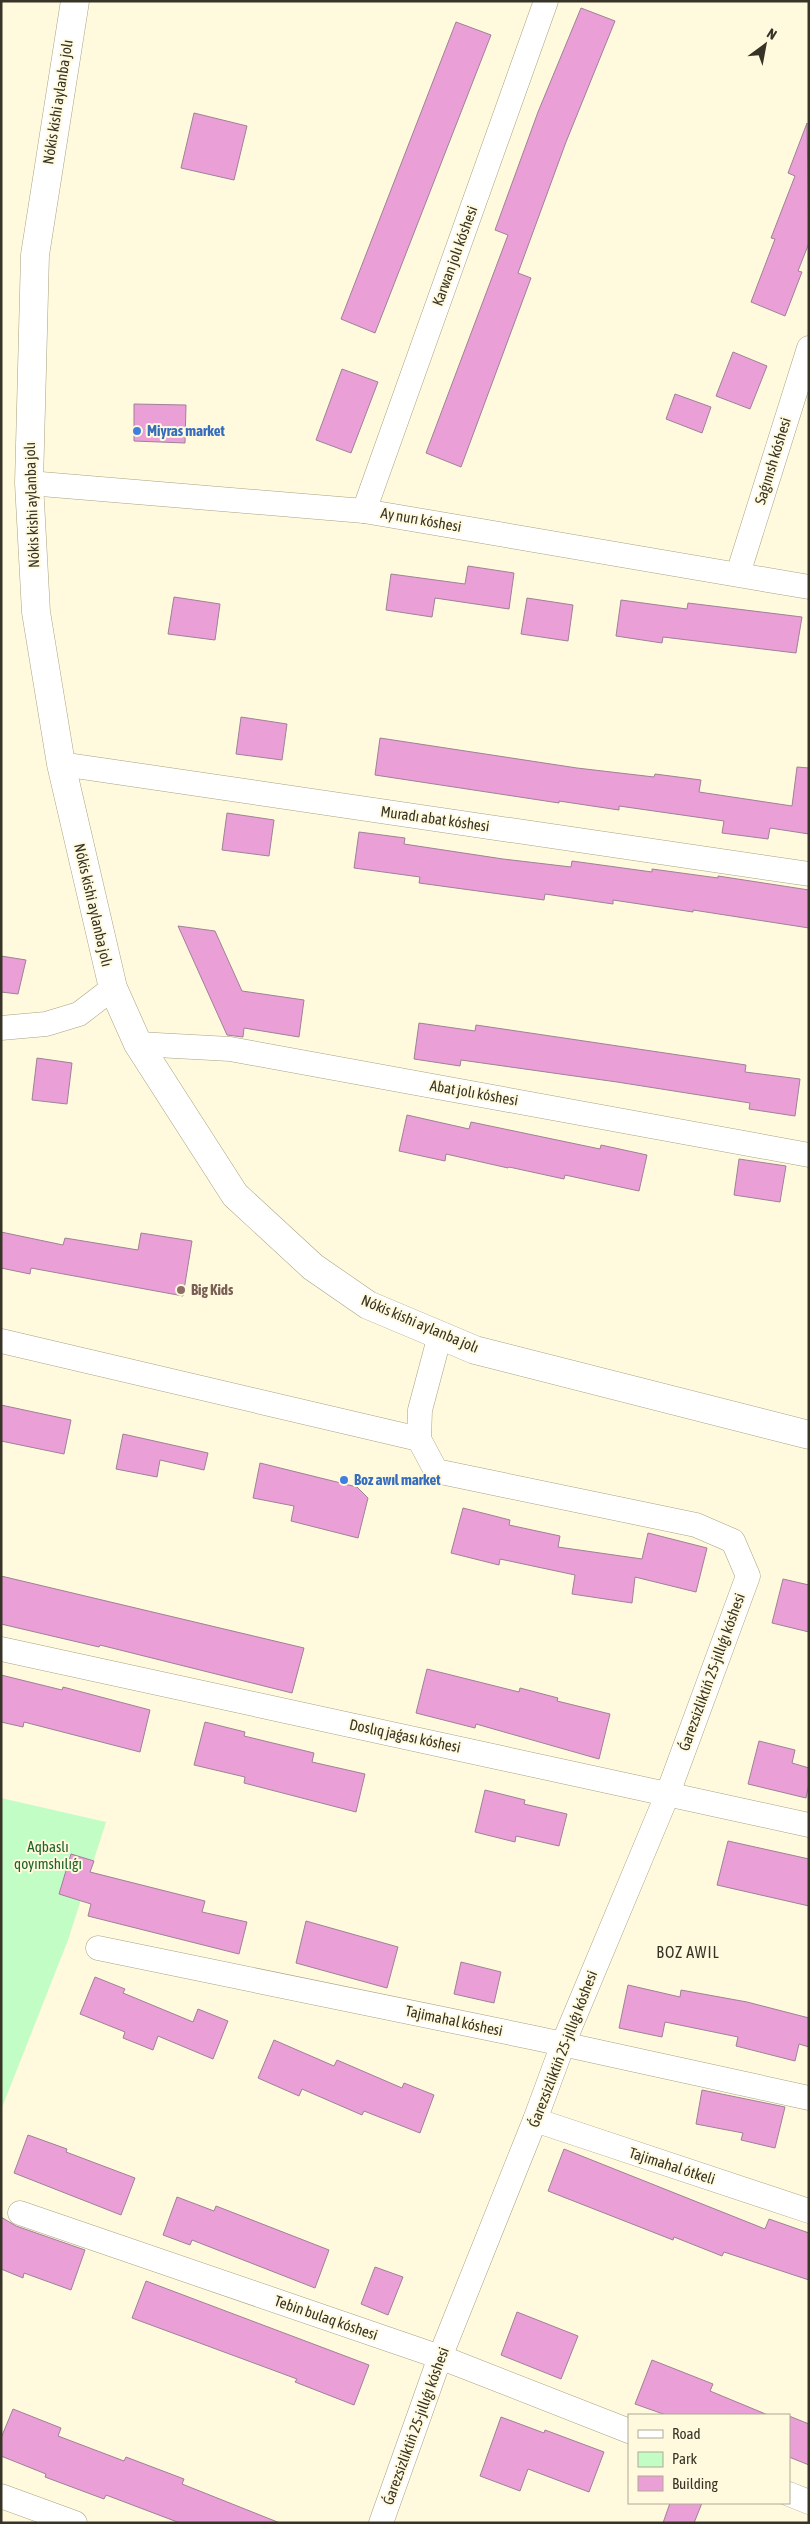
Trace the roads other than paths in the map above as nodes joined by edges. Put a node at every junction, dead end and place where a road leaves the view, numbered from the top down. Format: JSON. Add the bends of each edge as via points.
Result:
{"nodes":[{"id":1,"x":75,"y":1,"type":"edge"},
{"id":2,"x":546,"y":1,"type":"edge"},
{"id":3,"x":809,"y":348,"type":"edge"},
{"id":4,"x":29,"y":483,"type":"junction"},
{"id":5,"x":364,"y":511,"type":"junction"},
{"id":6,"x":738,"y":574,"type":"junction"},
{"id":7,"x":809,"y":587,"type":"edge"},
{"id":8,"x":61,"y":764,"type":"junction"},
{"id":9,"x":809,"y":874,"type":"edge"},
{"id":10,"x":113,"y":988,"type":"junction"},
{"id":11,"x":1,"y":1028,"type":"edge"},
{"id":12,"x":138,"y":1044,"type":"junction"},
{"id":13,"x":809,"y":1155,"type":"edge"},
{"id":14,"x":440,"y":1335,"type":"junction"},
{"id":15,"x":1,"y":1341,"type":"edge"},
{"id":16,"x":809,"y":1435,"type":"edge"},
{"id":17,"x":419,"y":1439,"type":"junction"},
{"id":18,"x":1,"y":1648,"type":"edge"},
{"id":19,"x":668,"y":1793,"type":"junction"},
{"id":20,"x":809,"y":1824,"type":"edge"},
{"id":21,"x":98,"y":1948,"type":"dead end"},
{"id":22,"x":563,"y":2044,"type":"junction"},
{"id":23,"x":809,"y":2098,"type":"edge"},
{"id":24,"x":535,"y":2120,"type":"junction"},
{"id":25,"x":809,"y":2211,"type":"edge"},
{"id":26,"x":20,"y":2212,"type":"dead end"},
{"id":27,"x":440,"y":2357,"type":"junction"},
{"id":28,"x":628,"y":2432,"type":"edge"},
{"id":29,"x":790,"y":2494,"type":"edge"},
{"id":30,"x":1,"y":2496,"type":"edge"},
{"id":31,"x":809,"y":2502,"type":"edge"},
{"id":32,"x":76,"y":2523,"type":"edge"},
{"id":33,"x":381,"y":2523,"type":"edge"}],
"edges":[{"from":1,"to":4,"type":"main road","name":"Nókis kishi aylanba jolı","via":[[35,255]]},
{"from":2,"to":5,"type":"street","name":"Karwan jolı kóshesi"},
{"from":3,"to":6,"type":"street","name":"Saǵınısh kóshesi"},
{"from":4,"to":5,"type":"street","name":"Ay nurı kóshesi"},
{"from":4,"to":8,"type":"main road","name":"Nókis kishi aylanba jolı","via":[[36,612]]},
{"from":5,"to":6,"type":"street","name":"Ay nurı kóshesi"},
{"from":6,"to":7,"type":"street","name":"Ay nurı kóshesi"},
{"from":8,"to":9,"type":"street","name":"Muradı abat kóshesi"},
{"from":8,"to":10,"type":"main road","name":"Nókis kishi aylanba jolı"},
{"from":10,"to":11,"type":"street","via":[[79,1014],[46,1024]]},
{"from":10,"to":12,"type":"main road","name":"Nókis kishi aylanba jolı"},
{"from":12,"to":13,"type":"street","name":"Abat jolı kóshesi","via":[[230,1049]]},
{"from":12,"to":14,"type":"main road","name":"Nókis kishi aylanba jolı","via":[[235,1195],[313,1267],[368,1304]]},
{"from":14,"to":16,"type":"main road","name":"Nókis kishi aylanba jolı","via":[[475,1350]]},
{"from":14,"to":17,"type":"street","via":[[420,1410]]},
{"from":15,"to":17,"type":"street"},
{"from":17,"to":19,"type":"street","name":"Ǵarezsizliktiń 25-jıllıǵı kóshesi","via":[[436,1471],[696,1525],[733,1541],[748,1576]]},
{"from":18,"to":19,"type":"street","name":"Doslıq jaǵası kóshesi"},
{"from":19,"to":20,"type":"street","name":"Doslıq jaǵası kóshesi"},
{"from":19,"to":22,"type":"street","name":"Ǵarezsizliktiń 25-jıllıǵı kóshesi"},
{"from":21,"to":22,"type":"street","name":"Tajimahal kóshesi"},
{"from":22,"to":23,"type":"street","name":"Tajimahal kóshesi"},
{"from":22,"to":24,"type":"street","name":"Ǵarezsizliktiń 25-jıllıǵı kóshesi"},
{"from":24,"to":25,"type":"street","name":"Tajimahal ótkeli"},
{"from":24,"to":27,"type":"street","name":"Ǵarezsizliktiń 25-jıllıǵı kóshesi"},
{"from":26,"to":27,"type":"street","name":"Tebin bulaq kóshesi"},
{"from":27,"to":28,"type":"street","name":"Tebin bulaq kóshesi"},
{"from":27,"to":33,"type":"street","name":"Ǵarezsizliktiń 25-jıllıǵı kóshesi"},
{"from":29,"to":31,"type":"street"},
{"from":30,"to":32,"type":"street"}]}
